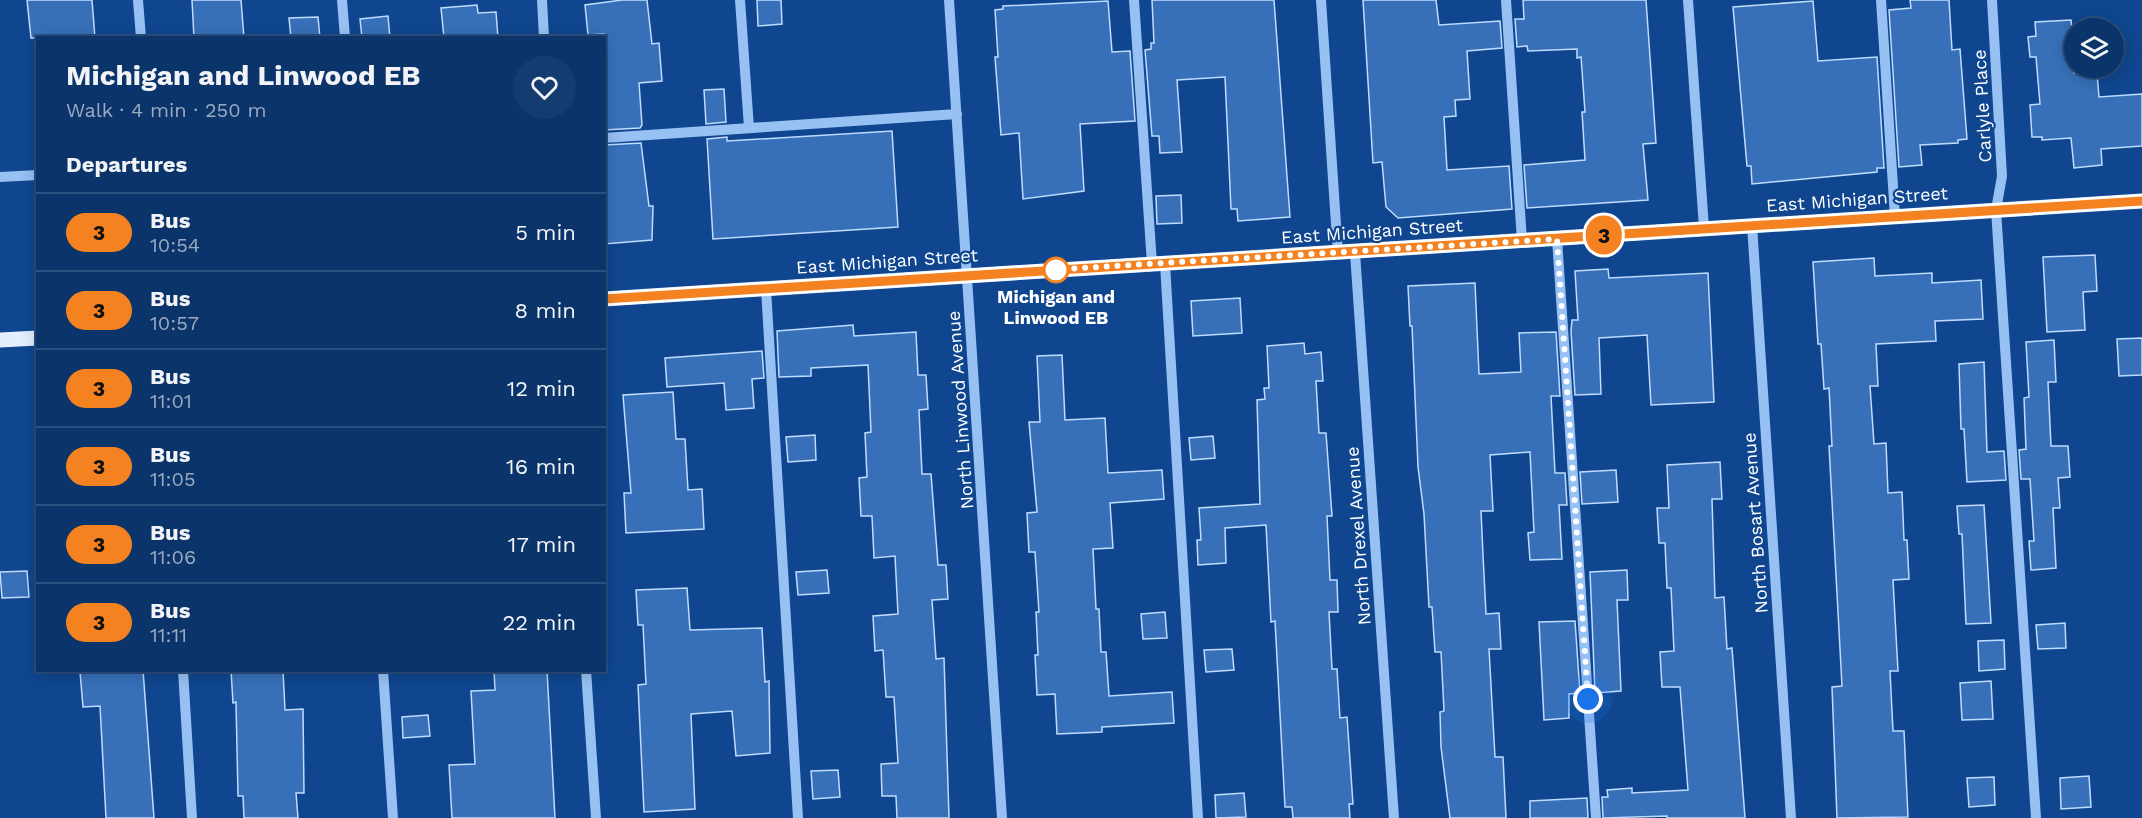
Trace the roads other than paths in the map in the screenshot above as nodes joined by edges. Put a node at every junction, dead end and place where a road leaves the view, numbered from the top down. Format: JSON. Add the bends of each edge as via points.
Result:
{"nodes":[{"id":1,"x":138,"y":0,"type":"edge"},
{"id":2,"x":342,"y":0,"type":"edge"},
{"id":3,"x":542,"y":0,"type":"edge"},
{"id":4,"x":740,"y":0,"type":"edge"},
{"id":5,"x":949,"y":0,"type":"edge"},
{"id":6,"x":1134,"y":0,"type":"edge"},
{"id":7,"x":1321,"y":0,"type":"edge"},
{"id":8,"x":1506,"y":0,"type":"edge"},
{"id":9,"x":1688,"y":0,"type":"edge"},
{"id":10,"x":1881,"y":0,"type":"edge"},
{"id":11,"x":1992,"y":0,"type":"edge"},
{"id":12,"x":141,"y":36,"type":"edge"},
{"id":13,"x":345,"y":36,"type":"edge"},
{"id":14,"x":544,"y":36,"type":"edge"},
{"id":15,"x":957,"y":114,"type":"junction"},
{"id":16,"x":749,"y":128,"type":"junction"},
{"id":17,"x":606,"y":138,"type":"edge"},
{"id":18,"x":36,"y":175,"type":"edge"},
{"id":19,"x":0,"y":177,"type":"edge"},
{"id":20,"x":2142,"y":201,"type":"edge"},
{"id":21,"x":1996,"y":210,"type":"junction"},
{"id":22,"x":1895,"y":217,"type":"junction"},
{"id":23,"x":1752,"y":225,"type":"junction"},
{"id":24,"x":1704,"y":228,"type":"junction"},
{"id":25,"x":1557,"y":239,"type":"junction"},
{"id":26,"x":1522,"y":241,"type":"junction"},
{"id":27,"x":1355,"y":253,"type":"junction"},
{"id":28,"x":1338,"y":254,"type":"junction"},
{"id":29,"x":1158,"y":264,"type":"junction"},
{"id":30,"x":968,"y":275,"type":"junction"},
{"id":31,"x":766,"y":289,"type":"junction"},
{"id":32,"x":606,"y":299,"type":"edge"},
{"id":33,"x":36,"y":338,"type":"edge"},
{"id":34,"x":0,"y":340,"type":"edge"},
{"id":35,"x":183,"y":672,"type":"edge"},
{"id":36,"x":383,"y":672,"type":"edge"},
{"id":37,"x":586,"y":672,"type":"edge"},
{"id":38,"x":192,"y":818,"type":"edge"},
{"id":39,"x":393,"y":818,"type":"edge"},
{"id":40,"x":596,"y":818,"type":"edge"},
{"id":41,"x":798,"y":818,"type":"edge"},
{"id":42,"x":1002,"y":818,"type":"edge"},
{"id":43,"x":1198,"y":818,"type":"edge"},
{"id":44,"x":1395,"y":818,"type":"edge"},
{"id":45,"x":1596,"y":818,"type":"edge"},
{"id":46,"x":1791,"y":818,"type":"edge"},
{"id":47,"x":2036,"y":818,"type":"edge"}],
"edges":[{"from":1,"to":12,"type":"street"},
{"from":2,"to":13,"type":"street"},
{"from":3,"to":14,"type":"street"},
{"from":4,"to":16,"type":"street"},
{"from":5,"to":15,"type":"street","name":"North Linwood Avenue"},
{"from":6,"to":29,"type":"street"},
{"from":7,"to":28,"type":"street"},
{"from":8,"to":26,"type":"street"},
{"from":9,"to":24,"type":"street"},
{"from":10,"to":22,"type":"street"},
{"from":11,"to":21,"type":"street","name":"Carlyle Place","via":[[2002,176]]},
{"from":15,"to":16,"type":"street"},
{"from":15,"to":30,"type":"street","name":"North Linwood Avenue"},
{"from":16,"to":17,"type":"street"},
{"from":18,"to":19,"type":"street"},
{"from":20,"to":21,"type":"main road","name":"East Michigan Street"},
{"from":21,"to":22,"type":"main road","name":"East Michigan Street"},
{"from":21,"to":47,"type":"street","name":"Carlyle Place"},
{"from":22,"to":23,"type":"main road","name":"East Michigan Street"},
{"from":23,"to":24,"type":"main road","name":"East Michigan Street"},
{"from":23,"to":46,"type":"street","name":"North Bosart Avenue"},
{"from":24,"to":25,"type":"main road","name":"East Michigan Street"},
{"from":25,"to":26,"type":"main road","name":"East Michigan Street"},
{"from":25,"to":45,"type":"street"},
{"from":26,"to":27,"type":"main road","name":"East Michigan Street"},
{"from":27,"to":28,"type":"main road","name":"East Michigan Street"},
{"from":27,"to":44,"type":"street","name":"North Drexel Avenue"},
{"from":28,"to":29,"type":"main road","name":"East Michigan Street"},
{"from":29,"to":30,"type":"main road","name":"East Michigan Street"},
{"from":29,"to":43,"type":"street"},
{"from":30,"to":31,"type":"main road","name":"East Michigan Street"},
{"from":30,"to":42,"type":"street","name":"North Linwood Avenue"},
{"from":31,"to":32,"type":"main road","name":"East Michigan Street"},
{"from":31,"to":41,"type":"street"},
{"from":33,"to":34,"type":"main road"},
{"from":35,"to":38,"type":"street"},
{"from":36,"to":39,"type":"street"},
{"from":37,"to":40,"type":"street"}]}
